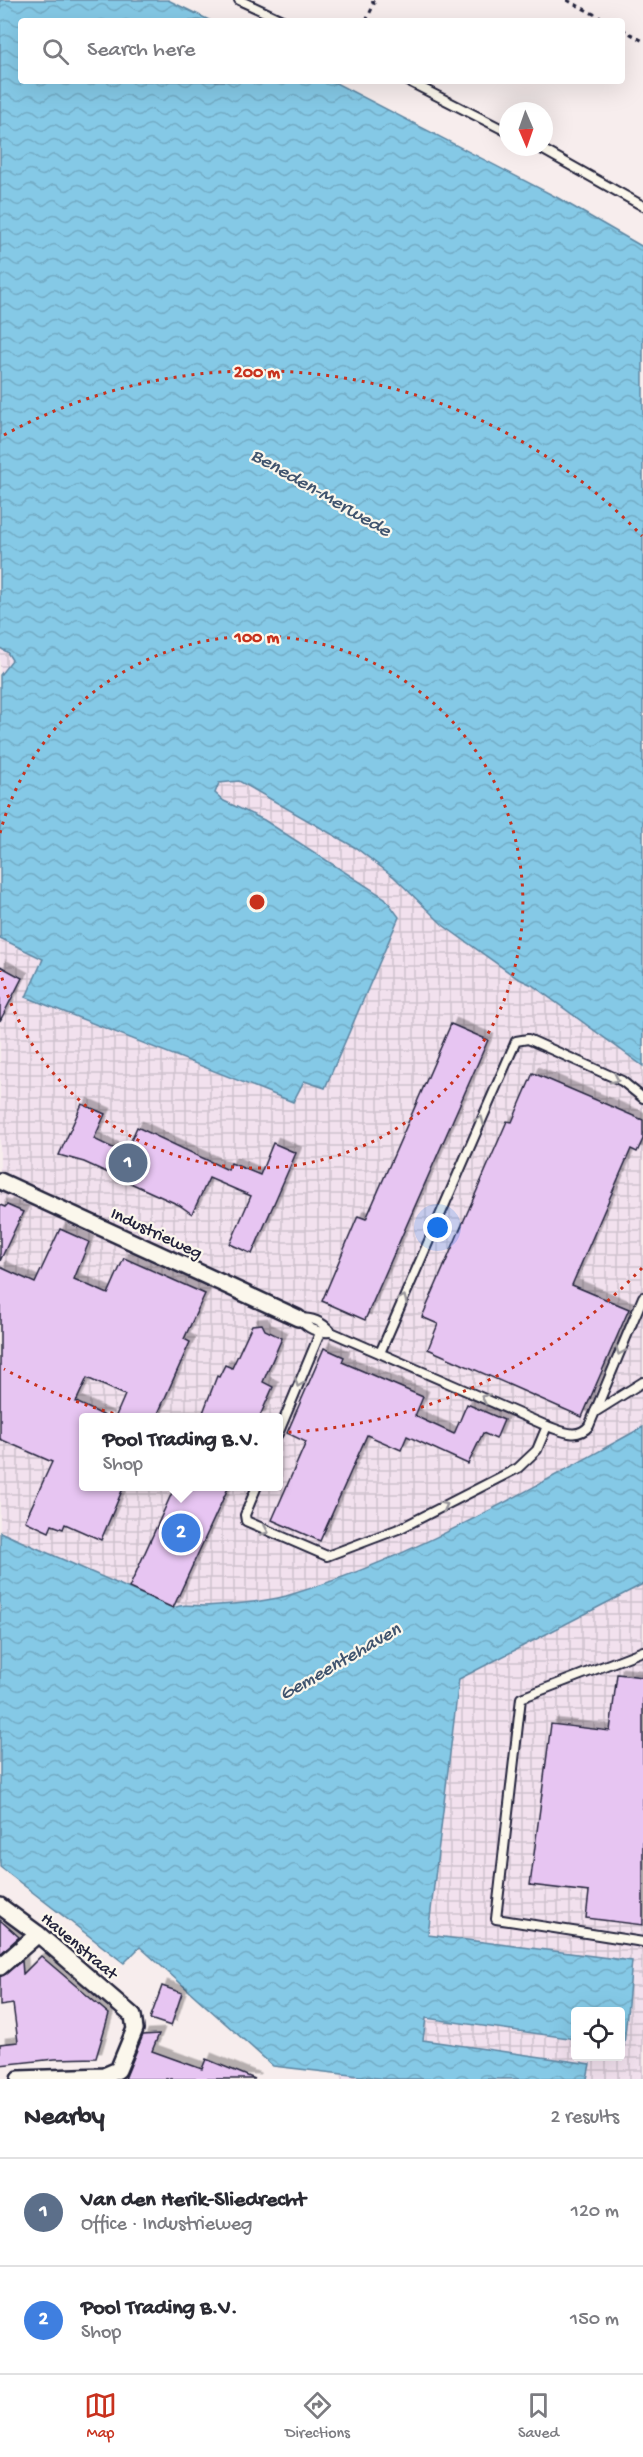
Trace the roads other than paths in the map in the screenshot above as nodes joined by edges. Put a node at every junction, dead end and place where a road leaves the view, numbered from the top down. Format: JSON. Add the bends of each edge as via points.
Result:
{"nodes":[{"id":1,"x":239,"y":0,"type":"edge"},
{"id":2,"x":278,"y":18,"type":"edge"},
{"id":3,"x":414,"y":84,"type":"edge"},
{"id":4,"x":499,"y":127,"type":"edge"},
{"id":5,"x":553,"y":155,"type":"edge"},
{"id":6,"x":643,"y":206,"type":"edge"},
{"id":7,"x":643,"y":1098,"type":"edge"},
{"id":8,"x":0,"y":1181,"type":"edge"},
{"id":9,"x":643,"y":1298,"type":"edge"},
{"id":10,"x":298,"y":1318,"type":"junction"},
{"id":11,"x":332,"y":1332,"type":"junction"},
{"id":12,"x":320,"y":1333,"type":"junction"},
{"id":13,"x":380,"y":1353,"type":"junction"},
{"id":14,"x":643,"y":1382,"type":"edge"},
{"id":15,"x":595,"y":1412,"type":"junction"},
{"id":16,"x":283,"y":1424,"type":"edge"},
{"id":17,"x":547,"y":1426,"type":"junction"},
{"id":18,"x":255,"y":1491,"type":"edge"},
{"id":19,"x":643,"y":1651,"type":"edge"},
{"id":20,"x":0,"y":1906,"type":"edge"},
{"id":21,"x":38,"y":1934,"type":"junction"},
{"id":22,"x":643,"y":1942,"type":"edge"},
{"id":23,"x":0,"y":1967,"type":"edge"},
{"id":24,"x":19,"y":2079,"type":"edge"}],
"edges":[{"from":1,"to":2,"type":"lane"},
{"from":3,"to":4,"type":"lane"},
{"from":5,"to":6,"type":"lane"},
{"from":13,"to":7,"type":"lane","one_way":true,"via":[[516,1041],[528,1039],[622,1081]]},
{"from":8,"to":10,"type":"street","name":"Industrieweg"},
{"from":9,"to":15,"type":"lane","one_way":true},
{"from":10,"to":11,"type":"lane","via":[[310,1318]]},
{"from":10,"to":12,"type":"lane"},
{"from":11,"to":12,"type":"lane"},
{"from":11,"to":13,"type":"lane"},
{"from":12,"to":16,"type":"lane","one_way":true},
{"from":17,"to":13,"type":"lane","one_way":true},
{"from":14,"to":15,"type":"lane"},
{"from":15,"to":17,"type":"lane","via":[[589,1426],[579,1433]]},
{"from":18,"to":17,"type":"lane","one_way":true,"via":[[246,1521],[327,1556],[401,1528],[518,1468],[537,1450]]},
{"from":19,"to":22,"type":"lane","via":[[521,1698],[496,1919]]},
{"from":20,"to":21,"type":"street","name":"Havenstraat"},
{"from":21,"to":23,"type":"street"},
{"from":21,"to":24,"type":"street","name":"Havenstraat","via":[[133,2016],[135,2029],[118,2070],[104,2076]]}]}
